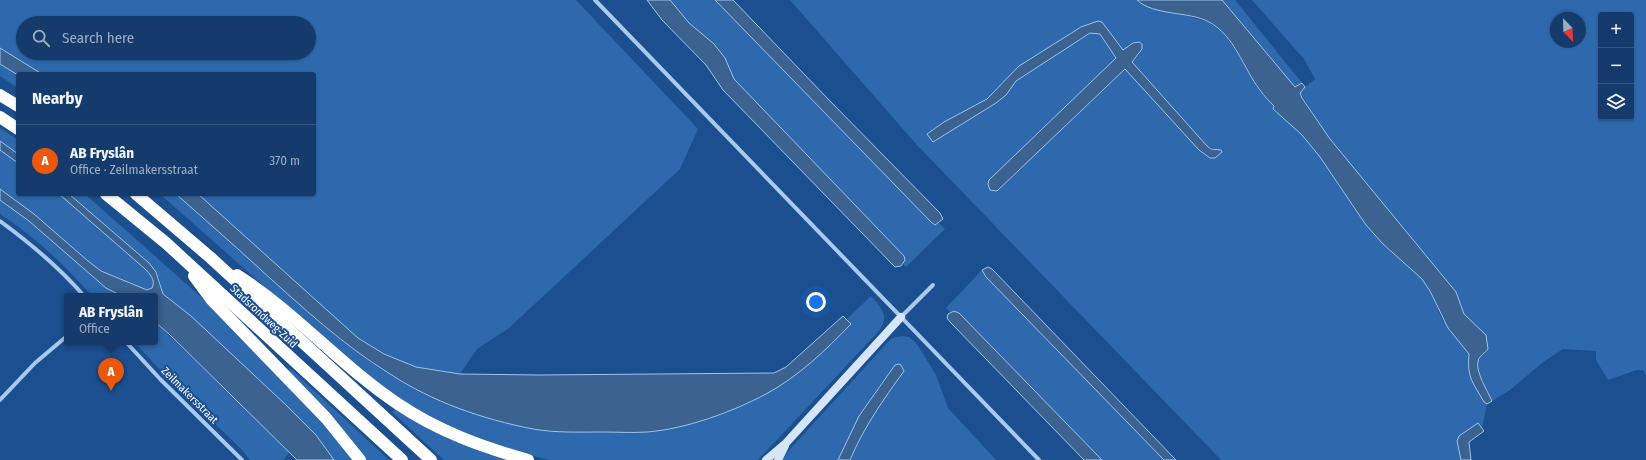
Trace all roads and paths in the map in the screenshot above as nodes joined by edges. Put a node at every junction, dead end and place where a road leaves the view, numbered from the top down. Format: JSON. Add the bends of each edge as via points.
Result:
{"nodes":[{"id":1,"x":595,"y":0,"type":"edge"},
{"id":2,"x":0,"y":94,"type":"edge"},
{"id":3,"x":16,"y":105,"type":"edge"},
{"id":4,"x":0,"y":117,"type":"edge"},
{"id":5,"x":16,"y":128,"type":"edge"},
{"id":6,"x":108,"y":196,"type":"edge"},
{"id":7,"x":138,"y":196,"type":"edge"},
{"id":8,"x":0,"y":221,"type":"edge"},
{"id":9,"x":179,"y":255,"type":"junction"},
{"id":10,"x":211,"y":258,"type":"junction"},
{"id":11,"x":933,"y":285,"type":"dead end"},
{"id":12,"x":81,"y":293,"type":"edge"},
{"id":13,"x":901,"y":317,"type":"junction"},
{"id":14,"x":64,"y":338,"type":"edge"},
{"id":15,"x":129,"y":345,"type":"edge"},
{"id":16,"x":0,"y":400,"type":"edge"},
{"id":17,"x":786,"y":443,"type":"junction"},
{"id":18,"x":242,"y":460,"type":"edge"},
{"id":19,"x":360,"y":460,"type":"edge"},
{"id":20,"x":402,"y":460,"type":"edge"},
{"id":21,"x":431,"y":460,"type":"edge"},
{"id":22,"x":528,"y":460,"type":"edge"},
{"id":23,"x":766,"y":460,"type":"edge"},
{"id":24,"x":778,"y":460,"type":"edge"},
{"id":25,"x":1039,"y":460,"type":"edge"}],
"edges":[{"from":1,"to":13,"type":"street"},
{"from":2,"to":3,"type":"highway"},
{"from":4,"to":5,"type":"highway"},
{"from":6,"to":9,"type":"highway","name":"Stadsrondweg-Zuid"},
{"from":7,"to":10,"type":"highway","name":"Stadsrondweg-Zuid"},
{"from":8,"to":12,"type":"street","via":[[33,246]]},
{"from":9,"to":19,"type":"highway","via":[[211,299],[326,418]]},
{"from":9,"to":20,"type":"highway","name":"Stadsrondweg-Zuid"},
{"from":10,"to":21,"type":"highway","name":"Stadsrondweg-Zuid"},
{"from":10,"to":22,"type":"highway","via":[[259,289],[368,381],[409,411],[474,444]]},
{"from":11,"to":13,"type":"street"},
{"from":13,"to":17,"type":"street"},
{"from":13,"to":25,"type":"street"},
{"from":14,"to":16,"type":"street","via":[[35,362]]},
{"from":15,"to":18,"type":"street","name":"Zeilmakersstraat"},
{"from":17,"to":23,"type":"street"},
{"from":17,"to":24,"type":"street"}]}
